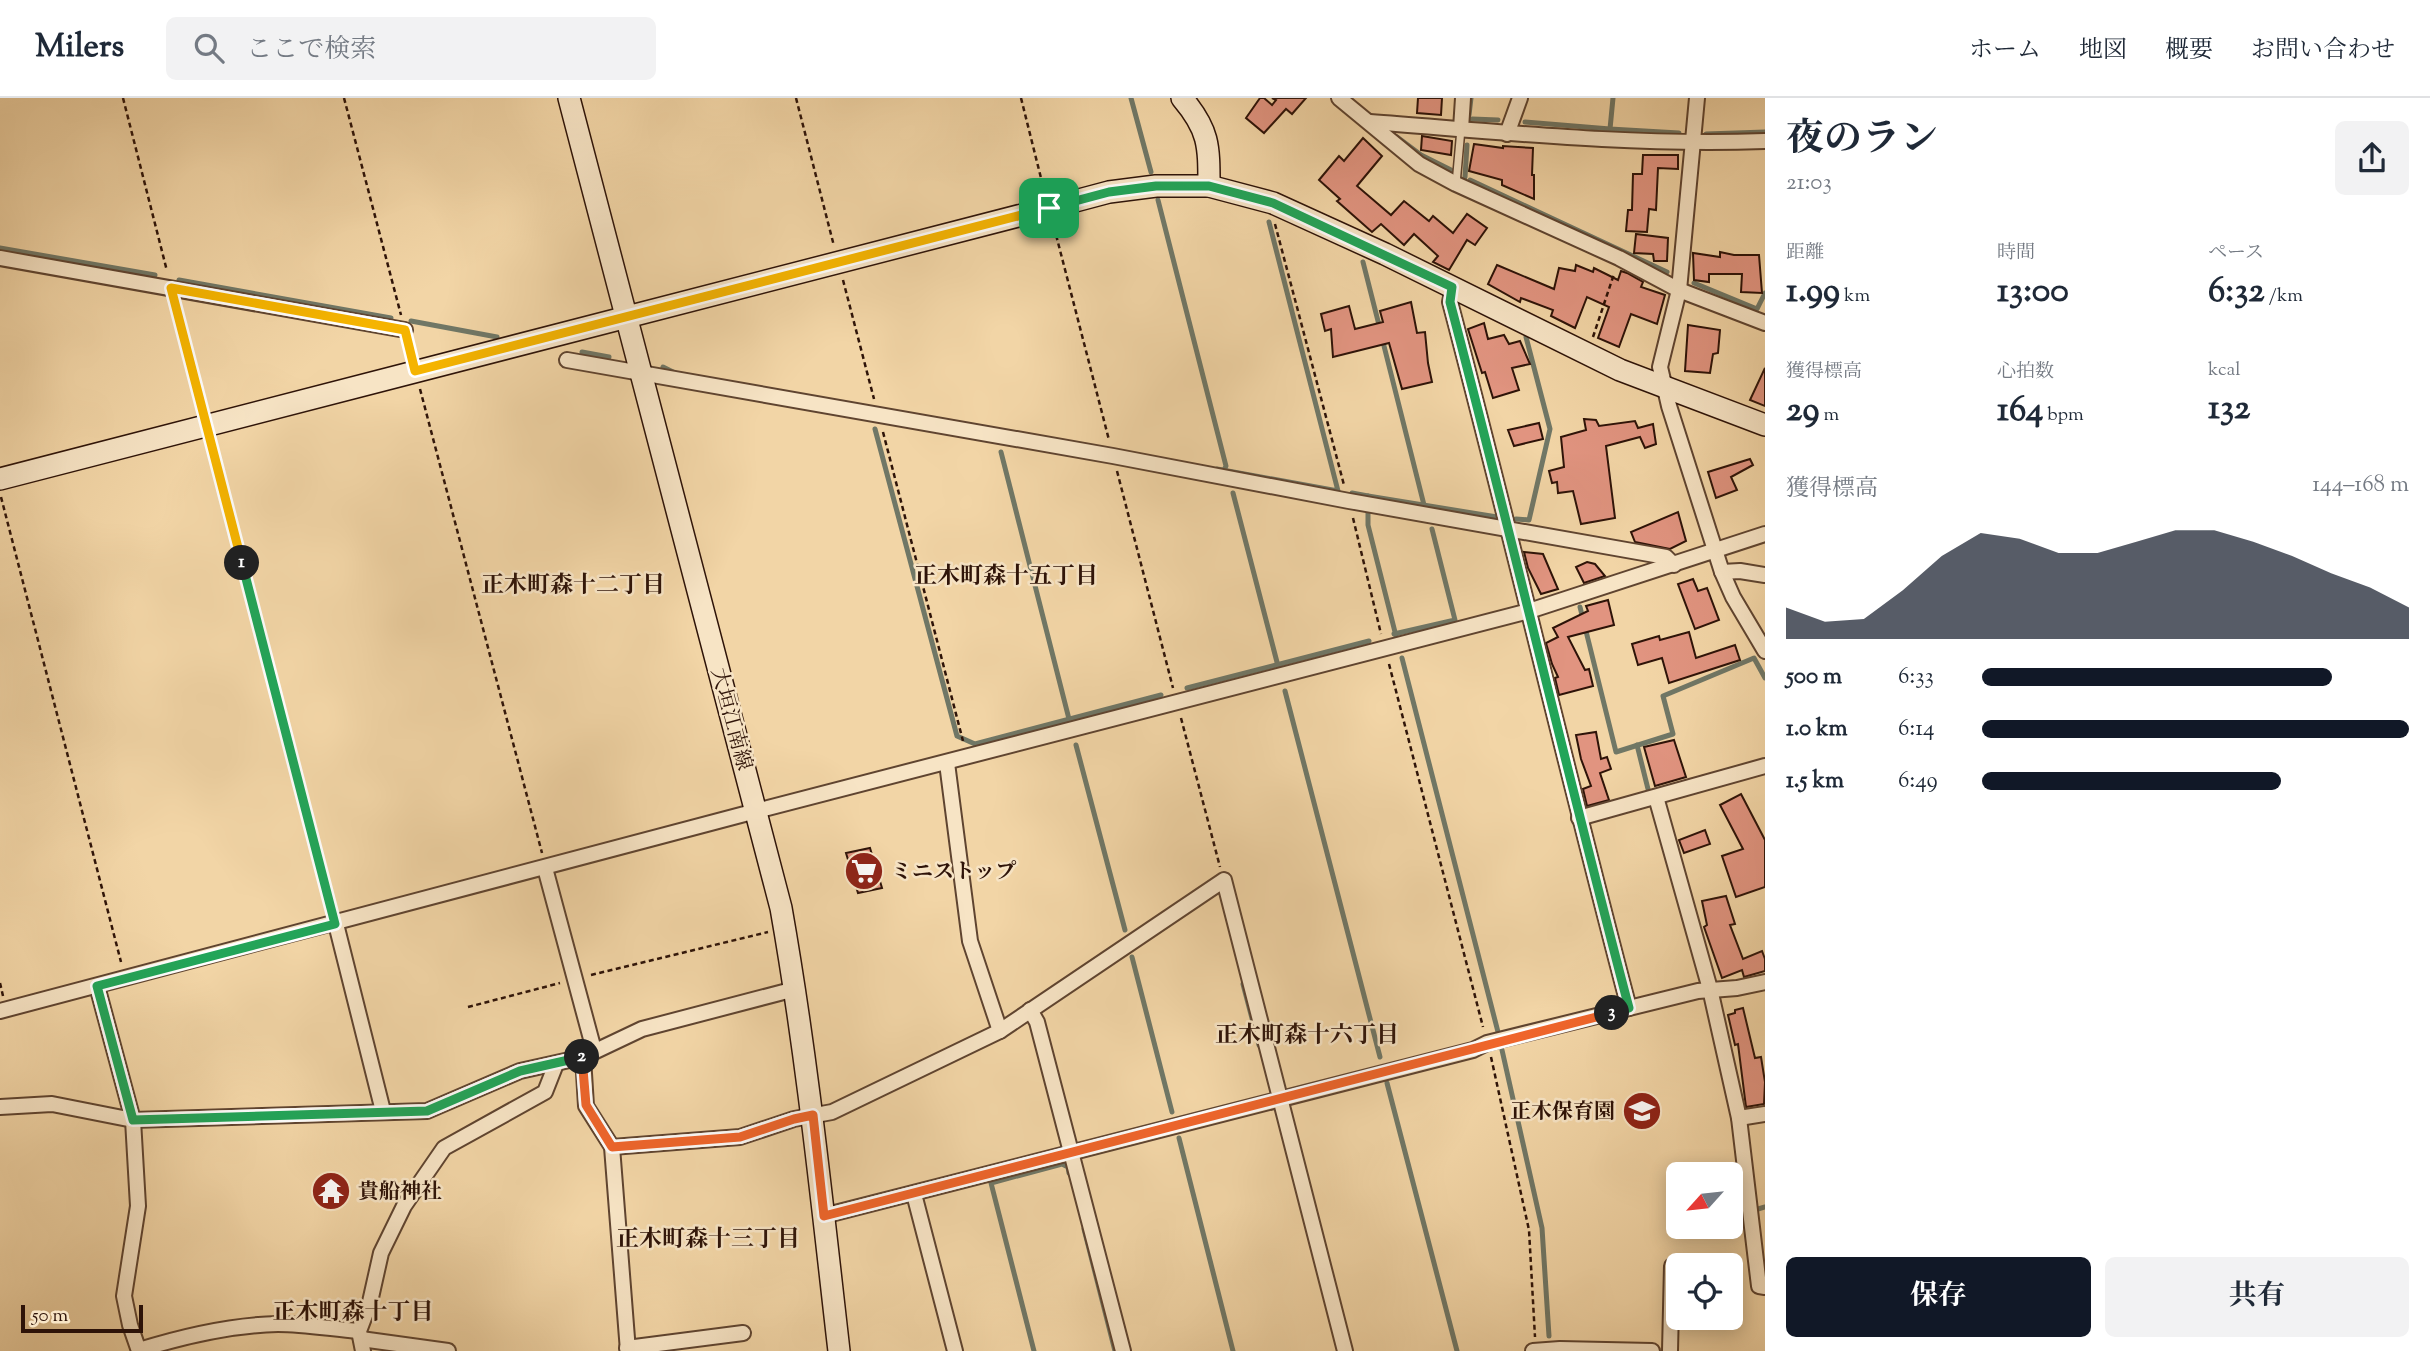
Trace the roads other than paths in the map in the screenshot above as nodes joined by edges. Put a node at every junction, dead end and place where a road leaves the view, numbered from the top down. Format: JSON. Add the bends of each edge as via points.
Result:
{"nodes":[{"id":1,"x":569,"y":98,"type":"edge"},
{"id":2,"x":1182,"y":98,"type":"edge"},
{"id":3,"x":1339,"y":98,"type":"edge"},
{"id":4,"x":1463,"y":98,"type":"edge"},
{"id":5,"x":1520,"y":98,"type":"edge"},
{"id":6,"x":1697,"y":98,"type":"edge"},
{"id":7,"x":1370,"y":122,"type":"junction"},
{"id":8,"x":1461,"y":129,"type":"junction"},
{"id":9,"x":1507,"y":134,"type":"junction"},
{"id":10,"x":1765,"y":141,"type":"edge"},
{"id":11,"x":1693,"y":144,"type":"junction"},
{"id":12,"x":1456,"y":184,"type":"junction"},
{"id":13,"x":1209,"y":186,"type":"junction"},
{"id":14,"x":0,"y":258,"type":"edge"},
{"id":15,"x":1452,"y":287,"type":"junction"},
{"id":16,"x":1679,"y":290,"type":"junction"},
{"id":17,"x":627,"y":318,"type":"junction"},
{"id":18,"x":1764,"y":320,"type":"edge"},
{"id":19,"x":405,"y":330,"type":"road end"},
{"id":20,"x":567,"y":360,"type":"dead end"},
{"id":21,"x":642,"y":374,"type":"junction"},
{"id":22,"x":1663,"y":387,"type":"junction"},
{"id":23,"x":1765,"y":425,"type":"edge"},
{"id":24,"x":0,"y":479,"type":"edge"},
{"id":25,"x":1510,"y":529,"type":"junction"},
{"id":26,"x":1765,"y":534,"type":"edge"},
{"id":27,"x":1715,"y":550,"type":"junction"},
{"id":28,"x":1674,"y":565,"type":"junction"},
{"id":29,"x":1722,"y":572,"type":"junction"},
{"id":30,"x":1765,"y":575,"type":"edge"},
{"id":31,"x":1530,"y":611,"type":"junction"},
{"id":32,"x":1765,"y":651,"type":"edge"},
{"id":33,"x":947,"y":763,"type":"junction"},
{"id":34,"x":1765,"y":766,"type":"edge"},
{"id":35,"x":1656,"y":797,"type":"junction"},
{"id":36,"x":756,"y":811,"type":"junction"},
{"id":37,"x":1579,"y":818,"type":"junction"},
{"id":38,"x":545,"y":868,"type":"junction"},
{"id":39,"x":335,"y":924,"type":"junction"},
{"id":40,"x":1765,"y":982,"type":"edge"},
{"id":41,"x":97,"y":986,"type":"junction"},
{"id":42,"x":795,"y":989,"type":"junction"},
{"id":43,"x":1710,"y":989,"type":"junction"},
{"id":44,"x":1629,"y":1008,"type":"junction"},
{"id":45,"x":1030,"y":1010,"type":"junction"},
{"id":46,"x":0,"y":1011,"type":"edge"},
{"id":47,"x":1000,"y":1031,"type":"junction"},
{"id":48,"x":588,"y":1054,"type":"junction"},
{"id":49,"x":556,"y":1064,"type":"junction"},
{"id":50,"x":1279,"y":1098,"type":"junction"},
{"id":51,"x":0,"y":1107,"type":"edge"},
{"id":52,"x":383,"y":1111,"type":"junction"},
{"id":53,"x":1765,"y":1114,"type":"edge"},
{"id":54,"x":813,"y":1115,"type":"junction"},
{"id":55,"x":1739,"y":1118,"type":"junction"},
{"id":56,"x":133,"y":1120,"type":"junction"},
{"id":57,"x":612,"y":1147,"type":"junction"},
{"id":58,"x":1071,"y":1153,"type":"junction"},
{"id":59,"x":914,"y":1194,"type":"junction"},
{"id":60,"x":824,"y":1216,"type":"junction"},
{"id":61,"x":1765,"y":1287,"type":"edge"},
{"id":62,"x":1670,"y":1330,"type":"edge"},
{"id":63,"x":743,"y":1333,"type":"dead end"},
{"id":64,"x":361,"y":1340,"type":"edge"},
{"id":65,"x":627,"y":1350,"type":"edge"},
{"id":66,"x":139,"y":1351,"type":"edge"},
{"id":67,"x":448,"y":1351,"type":"edge"},
{"id":68,"x":839,"y":1351,"type":"edge"},
{"id":69,"x":955,"y":1351,"type":"edge"},
{"id":70,"x":1123,"y":1351,"type":"edge"},
{"id":71,"x":1345,"y":1351,"type":"edge"},
{"id":72,"x":1535,"y":1351,"type":"edge"},
{"id":73,"x":1652,"y":1351,"type":"edge"},
{"id":74,"x":1670,"y":1351,"type":"edge"}],
"edges":[{"from":1,"to":17,"type":"street","name":"大垣江南線"},
{"from":2,"to":13,"type":"street","via":[[1202,122],[1209,150]]},
{"from":3,"to":7,"type":"street"},
{"from":4,"to":8,"type":"street"},
{"from":5,"to":9,"type":"street"},
{"from":6,"to":11,"type":"street"},
{"from":7,"to":8,"type":"street"},
{"from":7,"to":12,"type":"street","via":[[1419,164]]},
{"from":8,"to":9,"type":"street"},
{"from":8,"to":12,"type":"lane"},
{"from":9,"to":11,"type":"street"},
{"from":10,"to":11,"type":"street"},
{"from":11,"to":16,"type":"street"},
{"from":12,"to":16,"type":"street"},
{"from":13,"to":15,"type":"street","via":[[1273,203]]},
{"from":13,"to":17,"type":"street","via":[[1109,192]]},
{"from":14,"to":19,"type":"street"},
{"from":15,"to":22,"type":"street"},
{"from":15,"to":25,"type":"street","via":[[1450,302]]},
{"from":16,"to":18,"type":"street"},
{"from":16,"to":22,"type":"street","via":[[1660,367]]},
{"from":17,"to":21,"type":"street","name":"大垣江南線"},
{"from":17,"to":24,"type":"street"},
{"from":20,"to":21,"type":"street"},
{"from":21,"to":25,"type":"street"},
{"from":21,"to":36,"type":"street","name":"大垣江南線"},
{"from":22,"to":23,"type":"street"},
{"from":22,"to":27,"type":"street"},
{"from":25,"to":28,"type":"street","via":[[1666,557]]},
{"from":25,"to":31,"type":"street"},
{"from":26,"to":27,"type":"street"},
{"from":27,"to":28,"type":"street"},
{"from":27,"to":29,"type":"street"},
{"from":28,"to":31,"type":"street"},
{"from":29,"to":30,"type":"street"},
{"from":29,"to":32,"type":"street"},
{"from":31,"to":33,"type":"street"},
{"from":31,"to":37,"type":"street"},
{"from":33,"to":36,"type":"street"},
{"from":33,"to":47,"type":"street","via":[[971,941]]},
{"from":34,"to":35,"type":"street"},
{"from":35,"to":37,"type":"street"},
{"from":35,"to":43,"type":"street"},
{"from":36,"to":38,"type":"street"},
{"from":36,"to":42,"type":"street","name":"大垣江南線"},
{"from":37,"to":44,"type":"street"},
{"from":38,"to":39,"type":"street"},
{"from":38,"to":48,"type":"street"},
{"from":39,"to":41,"type":"street"},
{"from":39,"to":52,"type":"street"},
{"from":40,"to":43,"type":"street"},
{"from":41,"to":46,"type":"street"},
{"from":41,"to":56,"type":"street"},
{"from":42,"to":48,"type":"street","via":[[642,1029]]},
{"from":42,"to":54,"type":"street","name":"大垣江南線"},
{"from":43,"to":44,"type":"street"},
{"from":43,"to":55,"type":"street"},
{"from":44,"to":50,"type":"street"},
{"from":45,"to":47,"type":"street"},
{"from":45,"to":50,"type":"street","via":[[1224,880]]},
{"from":45,"to":58,"type":"street"},
{"from":47,"to":54,"type":"street","via":[[832,1112]]},
{"from":48,"to":49,"type":"street"},
{"from":48,"to":57,"type":"street","via":[[586,1105]]},
{"from":49,"to":52,"type":"street","via":[[520,1071],[427,1111]]},
{"from":49,"to":64,"type":"street","via":[[545,1092],[444,1147],[404,1206],[381,1253]]},
{"from":50,"to":58,"type":"street"},
{"from":50,"to":71,"type":"street"},
{"from":51,"to":56,"type":"street","via":[[52,1104]]},
{"from":52,"to":56,"type":"street"},
{"from":53,"to":55,"type":"street"},
{"from":54,"to":57,"type":"street","via":[[740,1137]]},
{"from":54,"to":60,"type":"street","name":"大垣江南線"},
{"from":55,"to":61,"type":"street","via":[[1759,1286]]},
{"from":56,"to":66,"type":"street","via":[[138,1206],[124,1297]]},
{"from":57,"to":65,"type":"street"},
{"from":58,"to":59,"type":"street"},
{"from":58,"to":70,"type":"street"},
{"from":59,"to":60,"type":"street"},
{"from":59,"to":69,"type":"street"},
{"from":60,"to":68,"type":"street","name":"大垣江南線"},
{"from":62,"to":74,"type":"street"},
{"from":63,"to":65,"type":"street"},
{"from":64,"to":66,"type":"street","via":[[280,1324],[231,1327]]},
{"from":64,"to":67,"type":"street"},
{"from":72,"to":73,"type":"street"}]}
